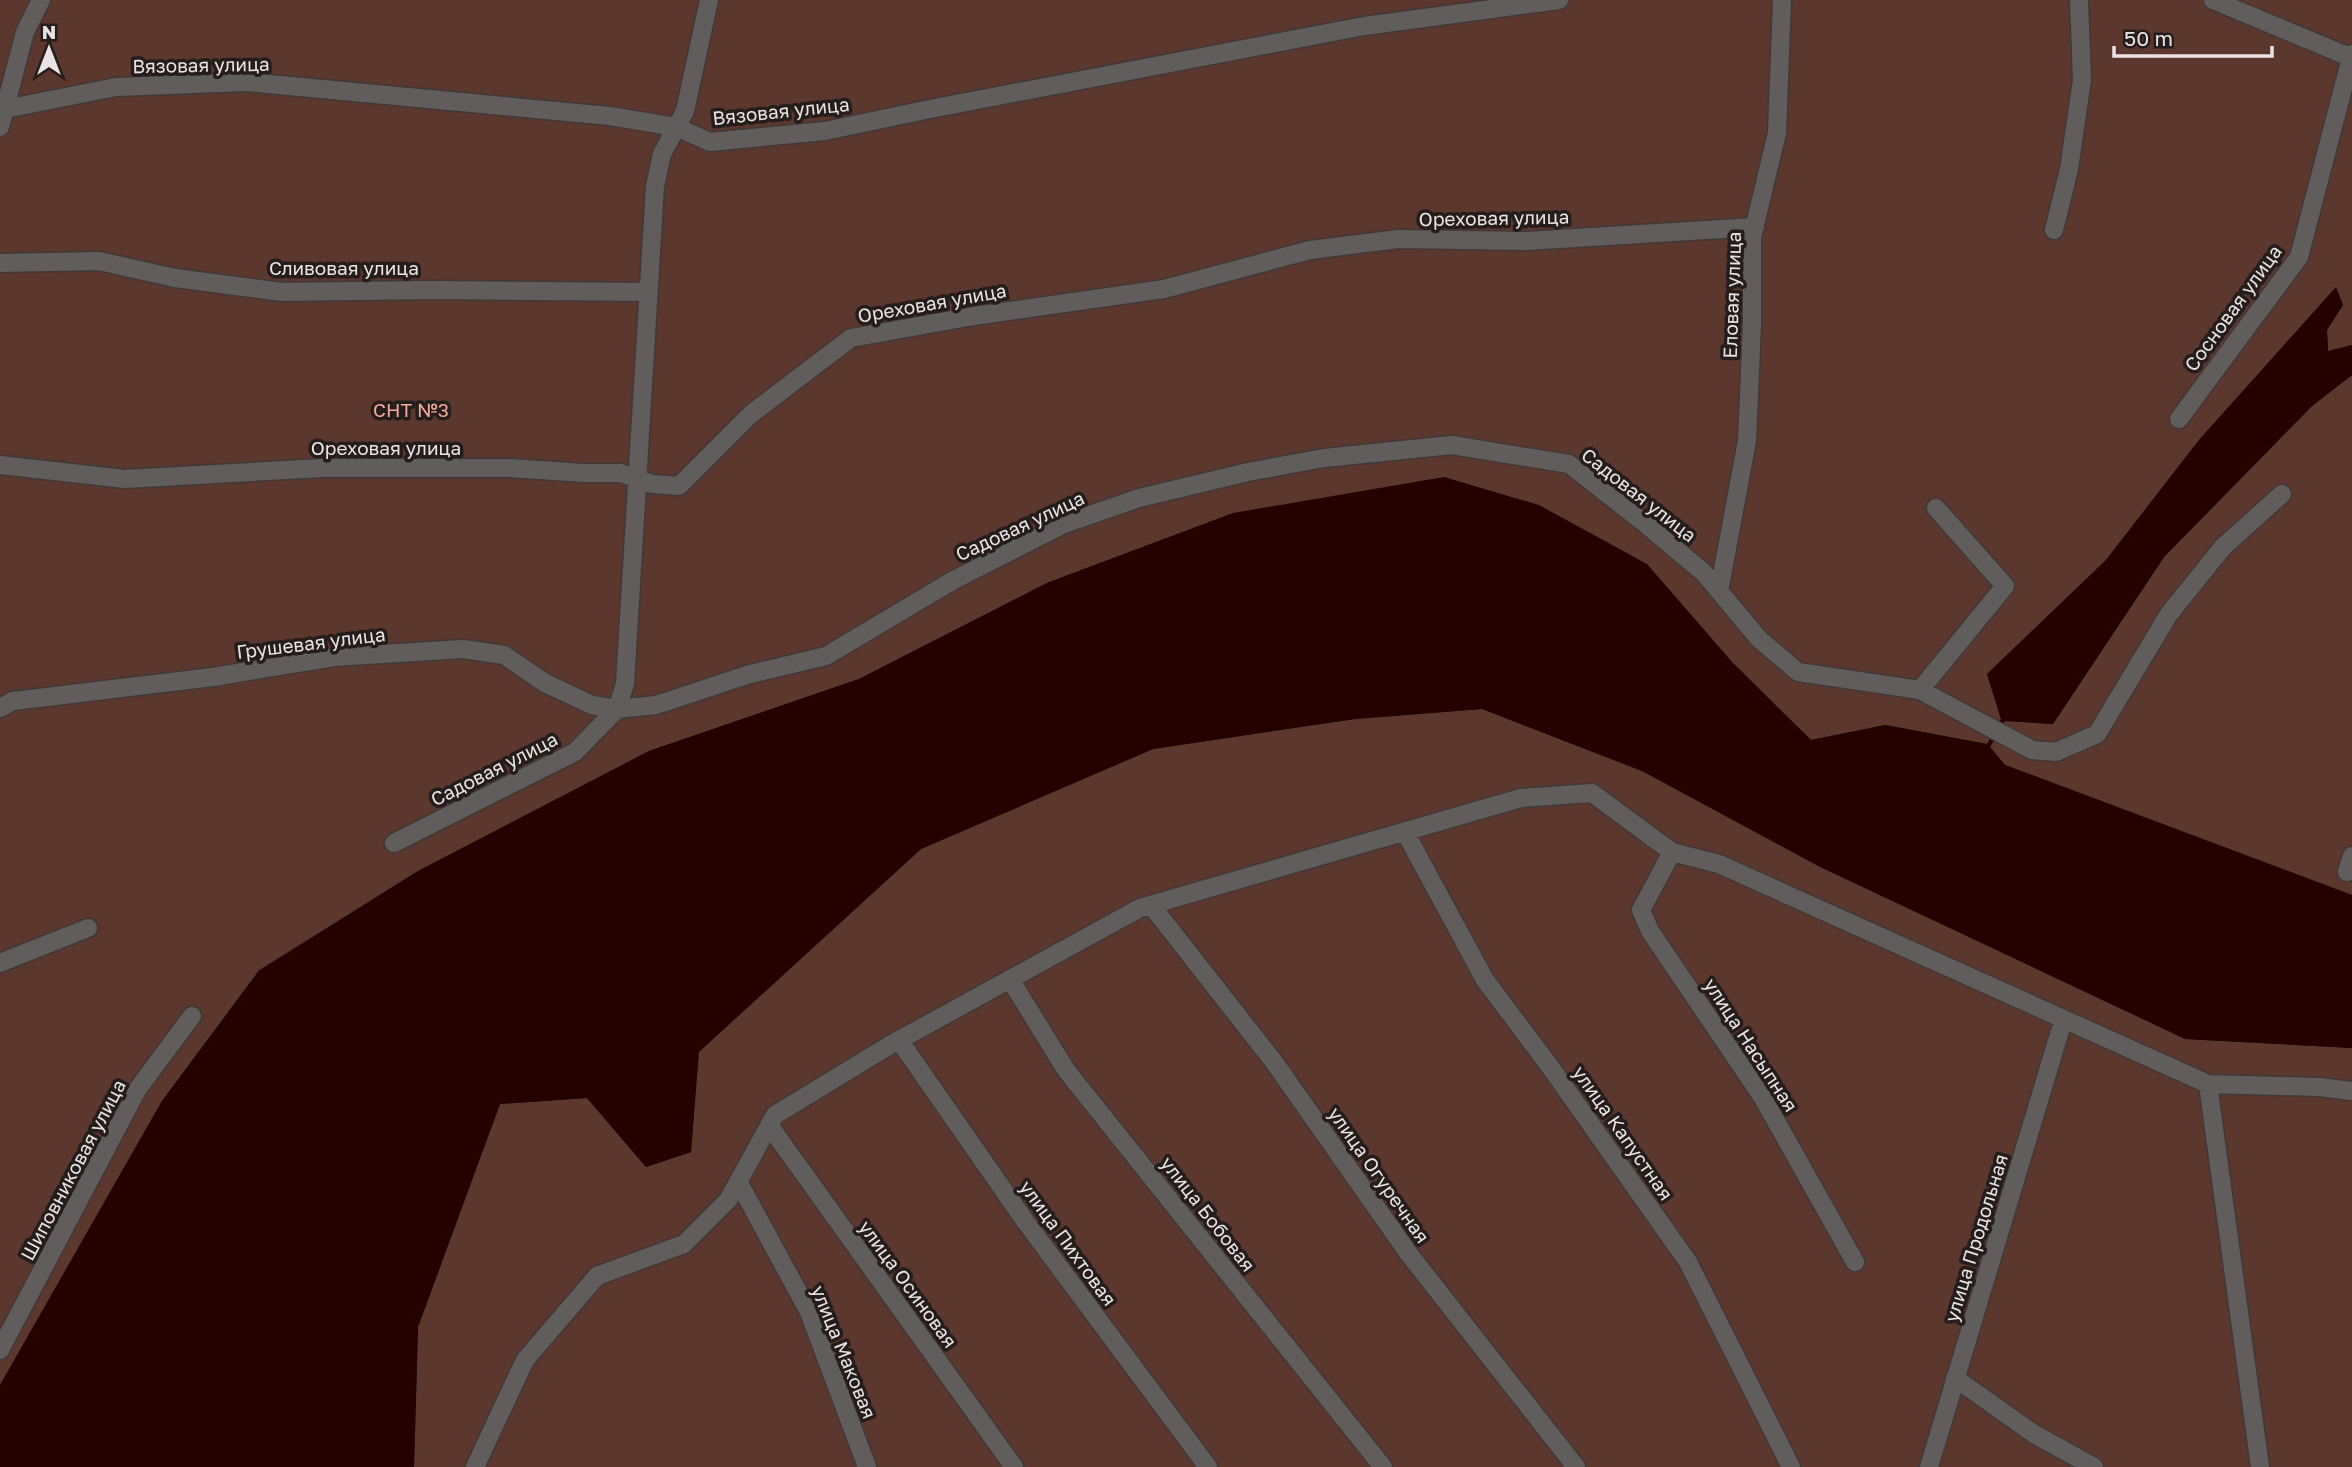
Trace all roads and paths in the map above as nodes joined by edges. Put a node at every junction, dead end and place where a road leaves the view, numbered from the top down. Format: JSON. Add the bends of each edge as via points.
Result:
{"nodes":[{"id":1,"x":41,"y":0,"type":"edge"},
{"id":2,"x":709,"y":0,"type":"edge"},
{"id":3,"x":1559,"y":0,"type":"edge"},
{"id":4,"x":1782,"y":0,"type":"edge"},
{"id":5,"x":2079,"y":0,"type":"edge"},
{"id":6,"x":2213,"y":0,"type":"edge"},
{"id":7,"x":2352,"y":57,"type":"edge"},
{"id":8,"x":2,"y":118,"type":"edge"},
{"id":9,"x":677,"y":127,"type":"junction"},
{"id":10,"x":1755,"y":227,"type":"junction"},
{"id":11,"x":2054,"y":230,"type":"dead end"},
{"id":12,"x":0,"y":263,"type":"edge"},
{"id":13,"x":648,"y":292,"type":"junction"},
{"id":14,"x":2179,"y":419,"type":"dead end"},
{"id":15,"x":0,"y":465,"type":"edge"},
{"id":16,"x":636,"y":479,"type":"junction"},
{"id":17,"x":2282,"y":494,"type":"dead end"},
{"id":18,"x":1936,"y":508,"type":"dead end"},
{"id":19,"x":1719,"y":591,"type":"junction"},
{"id":20,"x":1920,"y":691,"type":"junction"},
{"id":21,"x":0,"y":708,"type":"edge"},
{"id":22,"x":617,"y":709,"type":"junction"},
{"id":23,"x":1405,"y":832,"type":"junction"},
{"id":24,"x":394,"y":843,"type":"dead end"},
{"id":25,"x":1672,"y":852,"type":"junction"},
{"id":26,"x":1151,"y":905,"type":"junction"},
{"id":27,"x":88,"y":928,"type":"dead end"},
{"id":28,"x":0,"y":962,"type":"edge"},
{"id":29,"x":1010,"y":979,"type":"junction"},
{"id":30,"x":192,"y":1016,"type":"dead end"},
{"id":31,"x":2063,"y":1021,"type":"junction"},
{"id":32,"x":899,"y":1040,"type":"junction"},
{"id":33,"x":2208,"y":1084,"type":"junction"},
{"id":34,"x":2352,"y":1091,"type":"edge"},
{"id":35,"x":769,"y":1125,"type":"junction"},
{"id":36,"x":738,"y":1181,"type":"junction"},
{"id":37,"x":1855,"y":1262,"type":"dead end"},
{"id":38,"x":0,"y":1350,"type":"edge"},
{"id":39,"x":1955,"y":1378,"type":"junction"},
{"id":40,"x":475,"y":1467,"type":"edge"},
{"id":41,"x":867,"y":1467,"type":"edge"},
{"id":42,"x":1014,"y":1467,"type":"edge"},
{"id":43,"x":1208,"y":1467,"type":"edge"},
{"id":44,"x":1383,"y":1467,"type":"edge"},
{"id":45,"x":1576,"y":1467,"type":"edge"},
{"id":46,"x":1790,"y":1467,"type":"edge"},
{"id":47,"x":1929,"y":1467,"type":"edge"},
{"id":48,"x":2094,"y":1467,"type":"edge"},
{"id":49,"x":2260,"y":1467,"type":"edge"}],
"edges":[{"from":1,"to":8,"type":"street","via":[[25,32]]},
{"from":2,"to":9,"type":"street","via":[[685,111]]},
{"from":3,"to":9,"type":"street","name":"Вязовая улица","via":[[1364,26],[825,131],[710,142]]},
{"from":4,"to":10,"type":"street","name":"Еловая улица","via":[[1777,132]]},
{"from":5,"to":11,"type":"street","via":[[2082,80],[2069,169]]},
{"from":6,"to":7,"type":"street"},
{"from":7,"to":14,"type":"street","name":"Сосновая улица","via":[[2298,257]]},
{"from":8,"to":9,"type":"street","name":"Вязовая улица","via":[[116,87],[247,82],[610,116]]},
{"from":9,"to":13,"type":"street","via":[[662,154],[655,186]]},
{"from":10,"to":16,"type":"street","name":"Ореховая улица","via":[[1526,241],[1373,242],[1310,250],[1164,289],[851,338],[751,414],[679,486]]},
{"from":10,"to":19,"type":"street","name":"Еловая улица","via":[[1746,441]]},
{"from":12,"to":13,"type":"street","name":"Сливовая улица","via":[[99,261],[175,278],[282,292]]},
{"from":13,"to":16,"type":"street"},
{"from":15,"to":16,"type":"street","name":"Ореховая улица","via":[[125,479],[322,468],[511,468],[621,473]]},
{"from":16,"to":22,"type":"street","via":[[625,684]]},
{"from":17,"to":20,"type":"street","name":"Садовая улица","via":[[2223,547],[2169,614],[2097,734],[2056,752],[2032,750]]},
{"from":18,"to":20,"type":"street","via":[[2005,586]]},
{"from":19,"to":20,"type":"street","name":"Садовая улица","via":[[1759,639],[1798,671]]},
{"from":19,"to":22,"type":"street","name":"Садовая улица","via":[[1704,573],[1569,464],[1452,445],[1337,457],[1139,498],[1064,524],[952,581],[826,656],[750,674],[656,705]]},
{"from":21,"to":22,"type":"street","name":"Грушевая улица","via":[[13,701],[334,657],[463,649],[504,655],[545,683],[592,705]]},
{"from":22,"to":24,"type":"street","name":"Садовая улица","via":[[575,752]]},
{"from":23,"to":25,"type":"street","via":[[1521,798],[1592,793]]},
{"from":23,"to":26,"type":"street"},
{"from":23,"to":46,"type":"street","name":"улица Капустная","via":[[1485,980],[1688,1262]]},
{"from":25,"to":31,"type":"street","via":[[1719,864]]},
{"from":25,"to":37,"type":"street","name":"улица Насыпная","via":[[1641,910],[1650,931],[1763,1098]]},
{"from":26,"to":29,"type":"street"},
{"from":26,"to":45,"type":"street","name":"улица Огуречная","via":[[1274,1062],[1409,1254]]},
{"from":27,"to":28,"type":"street"},
{"from":29,"to":32,"type":"street"},
{"from":29,"to":44,"type":"street","name":"улица Бобовая","via":[[1066,1070]]},
{"from":30,"to":38,"type":"street","name":"Шиповниковая улица","via":[[137,1090]]},
{"from":31,"to":33,"type":"street"},
{"from":31,"to":39,"type":"street","name":"улица Продольная"},
{"from":32,"to":35,"type":"street","via":[[775,1115]]},
{"from":32,"to":43,"type":"street","name":"улица Пихтовая","via":[[1025,1221]]},
{"from":33,"to":34,"type":"street"},
{"from":33,"to":49,"type":"street"},
{"from":35,"to":36,"type":"street"},
{"from":35,"to":42,"type":"street","name":"улица Осиновая"},
{"from":36,"to":40,"type":"street","via":[[728,1200],[684,1244],[597,1276],[525,1360]]},
{"from":36,"to":41,"type":"street","name":"улица Маковая","via":[[809,1312]]},
{"from":39,"to":47,"type":"street","name":"улица Продольная"},
{"from":39,"to":48,"type":"street","via":[[2034,1434]]}]}
